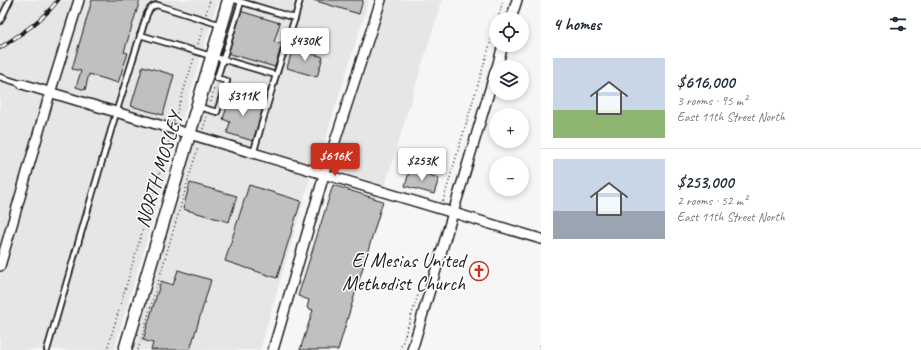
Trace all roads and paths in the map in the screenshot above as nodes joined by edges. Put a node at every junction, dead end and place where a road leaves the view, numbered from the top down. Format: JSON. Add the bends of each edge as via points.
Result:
{"nodes":[{"id":1,"x":10,"y":0,"type":"edge"},
{"id":2,"x":79,"y":0,"type":"edge"},
{"id":3,"x":210,"y":0,"type":"edge"},
{"id":4,"x":229,"y":0,"type":"edge"},
{"id":5,"x":235,"y":0,"type":"edge"},
{"id":6,"x":300,"y":0,"type":"edge"},
{"id":7,"x":381,"y":0,"type":"edge"},
{"id":8,"x":503,"y":0,"type":"edge"},
{"id":9,"x":517,"y":0,"type":"edge"},
{"id":10,"x":241,"y":2,"type":"junction"},
{"id":11,"x":500,"y":12,"type":"edge"},
{"id":12,"x":513,"y":12,"type":"edge"},
{"id":13,"x":295,"y":18,"type":"junction"},
{"id":14,"x":205,"y":20,"type":"junction"},
{"id":15,"x":0,"y":21,"type":"edge"},
{"id":16,"x":227,"y":21,"type":"junction"},
{"id":17,"x":140,"y":35,"type":"junction"},
{"id":18,"x":489,"y":47,"type":"edge"},
{"id":19,"x":196,"y":51,"type":"junction"},
{"id":20,"x":217,"y":58,"type":"junction"},
{"id":21,"x":276,"y":75,"type":"junction"},
{"id":22,"x":0,"y":77,"type":"edge"},
{"id":23,"x":212,"y":77,"type":"junction"},
{"id":24,"x":22,"y":84,"type":"joint"},
{"id":25,"x":489,"y":92,"type":"edge"},
{"id":26,"x":50,"y":93,"type":"junction"},
{"id":27,"x":203,"y":108,"type":"junction"},
{"id":28,"x":116,"y":113,"type":"junction"},
{"id":29,"x":172,"y":130,"type":"junction"},
{"id":30,"x":189,"y":135,"type":"junction"},
{"id":31,"x":201,"y":138,"type":"junction"},
{"id":32,"x":252,"y":154,"type":"junction"},
{"id":33,"x":324,"y":175,"type":"junction"},
{"id":34,"x":443,"y":210,"type":"junction"},
{"id":35,"x":453,"y":213,"type":"junction"},
{"id":36,"x":541,"y":239,"type":"edge"},
{"id":37,"x":0,"y":266,"type":"edge"},
{"id":38,"x":422,"y":283,"type":"dead end"},
{"id":39,"x":541,"y":344,"type":"edge"},
{"id":40,"x":47,"y":350,"type":"edge"},
{"id":41,"x":107,"y":350,"type":"edge"},
{"id":42,"x":125,"y":350,"type":"edge"},
{"id":43,"x":138,"y":350,"type":"edge"},
{"id":44,"x":273,"y":350,"type":"edge"},
{"id":45,"x":400,"y":350,"type":"edge"},
{"id":46,"x":412,"y":350,"type":"edge"},
{"id":47,"x":539,"y":350,"type":"edge"}],
"edges":[{"from":1,"to":15,"type":"lane"},
{"from":2,"to":26,"type":"street"},
{"from":3,"to":14,"type":"path"},
{"from":4,"to":16,"type":"street","name":"NORTH MOSLEY"},
{"from":5,"to":10,"type":"lane"},
{"from":6,"to":13,"type":"lane"},
{"from":7,"to":33,"type":"street"},
{"from":8,"to":11,"type":"path"},
{"from":9,"to":12,"type":"street"},
{"from":10,"to":13,"type":"lane"},
{"from":10,"to":16,"type":"lane"},
{"from":13,"to":21,"type":"lane"},
{"from":14,"to":16,"type":"lane"},
{"from":14,"to":17,"type":"lane","via":[[157,5],[150,8]]},
{"from":14,"to":19,"type":"path"},
{"from":16,"to":20,"type":"street","name":"NORTH MOSLEY"},
{"from":17,"to":19,"type":"lane"},
{"from":17,"to":28,"type":"lane"},
{"from":18,"to":34,"type":"path","via":[[443,201]]},
{"from":19,"to":20,"type":"lane"},
{"from":19,"to":29,"type":"path"},
{"from":20,"to":21,"type":"lane"},
{"from":20,"to":23,"type":"street","name":"NORTH MOSLEY"},
{"from":21,"to":32,"type":"lane"},
{"from":22,"to":24,"type":"lane"},
{"from":23,"to":27,"type":"street","name":"NORTH MOSLEY"},
{"from":23,"to":27,"type":"path"},
{"from":23,"to":27,"type":"lane","via":[[227,81],[217,112]]},
{"from":24,"to":26,"type":"street"},
{"from":25,"to":35,"type":"street"},
{"from":26,"to":28,"type":"street"},
{"from":26,"to":37,"type":"street"},
{"from":27,"to":30,"type":"street","name":"NORTH MOSLEY"},
{"from":27,"to":31,"type":"path"},
{"from":28,"to":29,"type":"street"},
{"from":28,"to":40,"type":"lane"},
{"from":29,"to":30,"type":"street"},
{"from":29,"to":41,"type":"path"},
{"from":30,"to":31,"type":"street"},
{"from":30,"to":42,"type":"street","name":"NORTH MOSLEY"},
{"from":31,"to":32,"type":"street"},
{"from":31,"to":43,"type":"path"},
{"from":32,"to":33,"type":"street"},
{"from":33,"to":34,"type":"street"},
{"from":33,"to":44,"type":"street"},
{"from":34,"to":35,"type":"street"},
{"from":35,"to":36,"type":"street"},
{"from":35,"to":46,"type":"street"},
{"from":38,"to":45,"type":"path"},
{"from":39,"to":47,"type":"path"}]}
